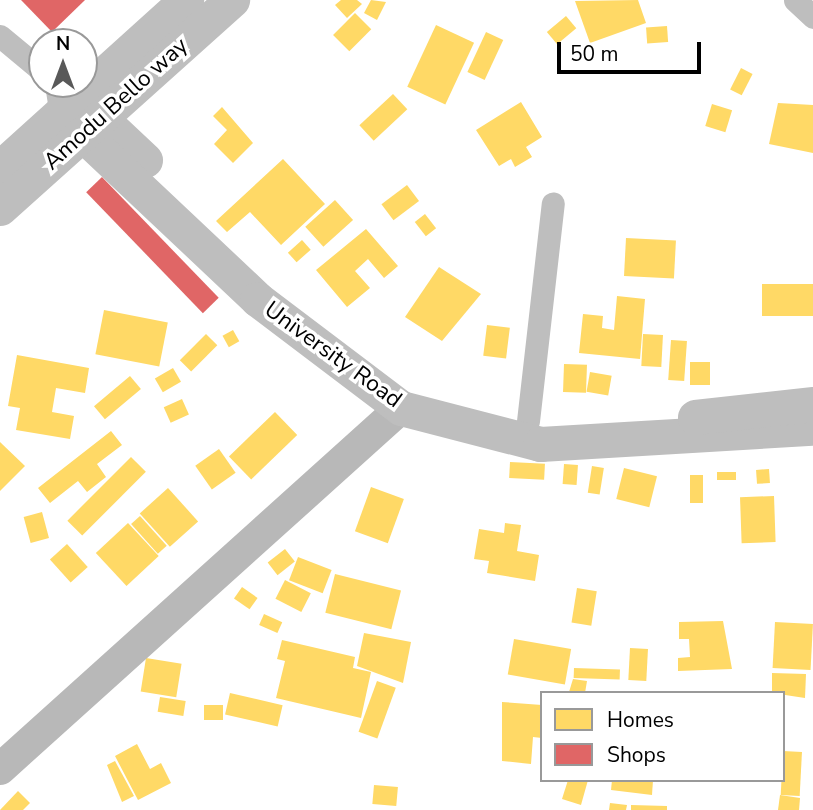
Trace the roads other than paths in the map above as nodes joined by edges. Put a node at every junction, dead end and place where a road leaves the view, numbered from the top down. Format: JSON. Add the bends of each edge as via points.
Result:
{"nodes":[{"id":1,"x":186,"y":0,"type":"edge"},
{"id":2,"x":232,"y":0,"type":"edge"},
{"id":3,"x":795,"y":0,"type":"edge"},
{"id":4,"x":813,"y":17,"type":"edge"},
{"id":5,"x":0,"y":36,"type":"edge"},
{"id":6,"x":28,"y":59,"type":"edge"},
{"id":7,"x":73,"y":105,"type":"edge"},
{"id":8,"x":0,"y":168,"type":"edge"},
{"id":9,"x":553,"y":203,"type":"dead end"},
{"id":10,"x":0,"y":208,"type":"edge"},
{"id":11,"x":813,"y":404,"type":"edge"},
{"id":12,"x":401,"y":408,"type":"junction"},
{"id":13,"x":528,"y":421,"type":"junction"},
{"id":14,"x":813,"y":428,"type":"edge"},
{"id":15,"x":0,"y":769,"type":"edge"}],
"edges":[{"from":1,"to":7,"type":"main road","name":"Amodu Bello way"},
{"from":2,"to":7,"type":"main road","name":"Amodu Bello way"},
{"from":3,"to":4,"type":"street"},
{"from":5,"to":6,"type":"street"},
{"from":7,"to":8,"type":"main road","name":"Amodu Bello way"},
{"from":7,"to":10,"type":"main road","name":"Amodu Bello way"},
{"from":7,"to":12,"type":"main road","name":"University Road","via":[[257,299]]},
{"from":7,"to":13,"type":"main road","name":"University Road","via":[[334,339],[436,397]]},
{"from":9,"to":13,"type":"street"},
{"from":11,"to":13,"type":"main road","name":"University Road","via":[[683,418]]},
{"from":12,"to":14,"type":"main road","name":"University Road","via":[[540,444]]},
{"from":12,"to":15,"type":"street"}]}
